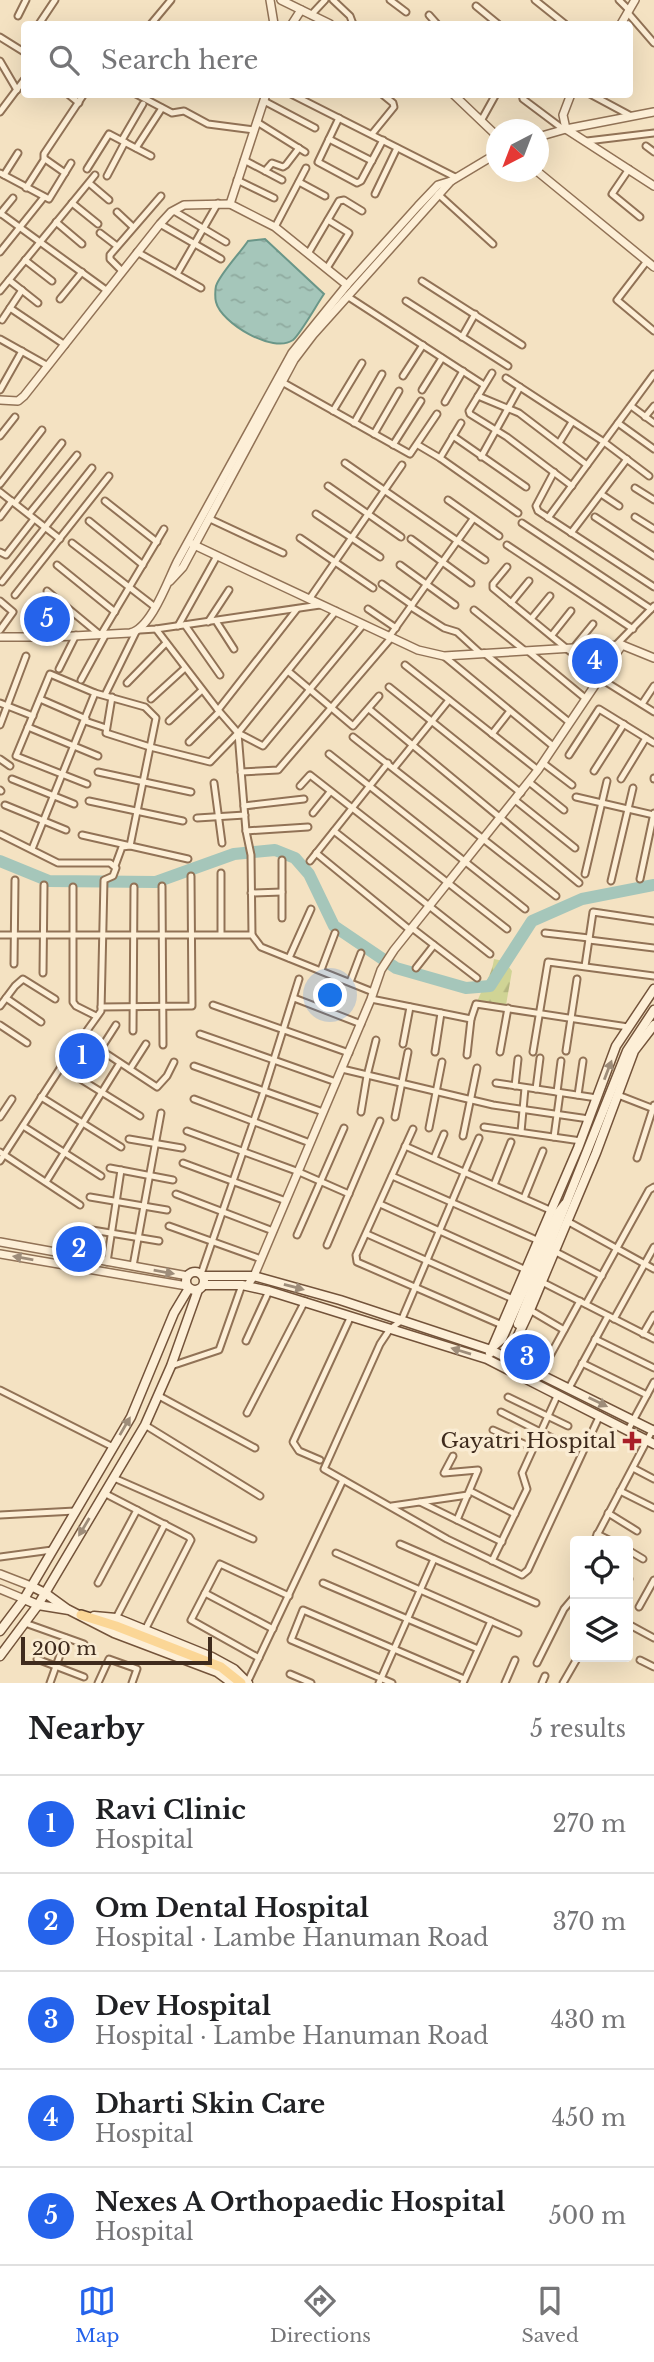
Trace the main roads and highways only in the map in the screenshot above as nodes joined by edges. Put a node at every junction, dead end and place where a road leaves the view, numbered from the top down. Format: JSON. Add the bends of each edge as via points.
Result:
{"nodes":[{"id":1,"x":654,"y":990,"type":"edge"},
{"id":2,"x":654,"y":1010,"type":"edge"},
{"id":3,"x":654,"y":1025,"type":"edge"},
{"id":4,"x":565,"y":1204,"type":"junction"},
{"id":5,"x":201,"y":1281,"type":"junction"},
{"id":6,"x":188,"y":1283,"type":"junction"},
{"id":7,"x":492,"y":1348,"type":"junction"},
{"id":8,"x":508,"y":1358,"type":"junction"},
{"id":9,"x":487,"y":1359,"type":"junction"},
{"id":10,"x":654,"y":1429,"type":"edge"},
{"id":11,"x":650,"y":1442,"type":"edge"},
{"id":12,"x":31,"y":1586,"type":"junction"},
{"id":13,"x":45,"y":1593,"type":"junction"},
{"id":14,"x":24,"y":1599,"type":"junction"},
{"id":15,"x":38,"y":1605,"type":"junction"},
{"id":16,"x":69,"y":1610,"type":"junction"},
{"id":17,"x":81,"y":1615,"type":"junction"},
{"id":18,"x":0,"y":1631,"type":"edge"},
{"id":19,"x":0,"y":1656,"type":"edge"},
{"id":20,"x":232,"y":1683,"type":"edge"},
{"id":21,"x":246,"y":1683,"type":"edge"}],
"edges":[{"from":7,"to":1,"type":"main road","one_way":true,"via":[[617,1046]]},
{"from":2,"to":4,"type":"main road","via":[[627,1051]]},
{"from":3,"to":8,"type":"main road","via":[[634,1051],[596,1153]]},
{"from":4,"to":7,"type":"main road","via":[[502,1339]]},
{"from":4,"to":8,"type":"main road"},
{"from":5,"to":6,"type":"main road"},
{"from":5,"to":6,"type":"main road","via":[[194,1272]]},
{"from":5,"to":7,"type":"main road","one_way":true,"via":[[254,1276]]},
{"from":9,"to":5,"type":"main road","one_way":true,"via":[[269,1291]]},
{"from":5,"to":13,"type":"main road","one_way":true,"via":[[145,1425]]},
{"from":12,"to":6,"type":"main road","one_way":true,"via":[[135,1408]]},
{"from":7,"to":8,"type":"main road"},
{"from":7,"to":9,"type":"main road"},
{"from":8,"to":9,"type":"main road"},
{"from":8,"to":10,"type":"main road","one_way":true},
{"from":8,"to":11,"type":"main road","via":[[558,1394]]},
{"from":12,"to":13,"type":"main road"},
{"from":12,"to":14,"type":"main road"},
{"from":13,"to":15,"type":"main road"},
{"from":13,"to":16,"type":"main road"},
{"from":14,"to":15,"type":"main road"},
{"from":14,"to":18,"type":"main road"},
{"from":15,"to":16,"type":"main road"},
{"from":15,"to":19,"type":"main road"},
{"from":16,"to":17,"type":"main road"},
{"from":17,"to":20,"type":"main road","via":[[114,1633],[217,1672]]},
{"from":17,"to":21,"type":"main road","via":[[211,1663]]},
{"from":17,"to":21,"type":"main road","via":[[116,1618],[225,1663]]}]}
